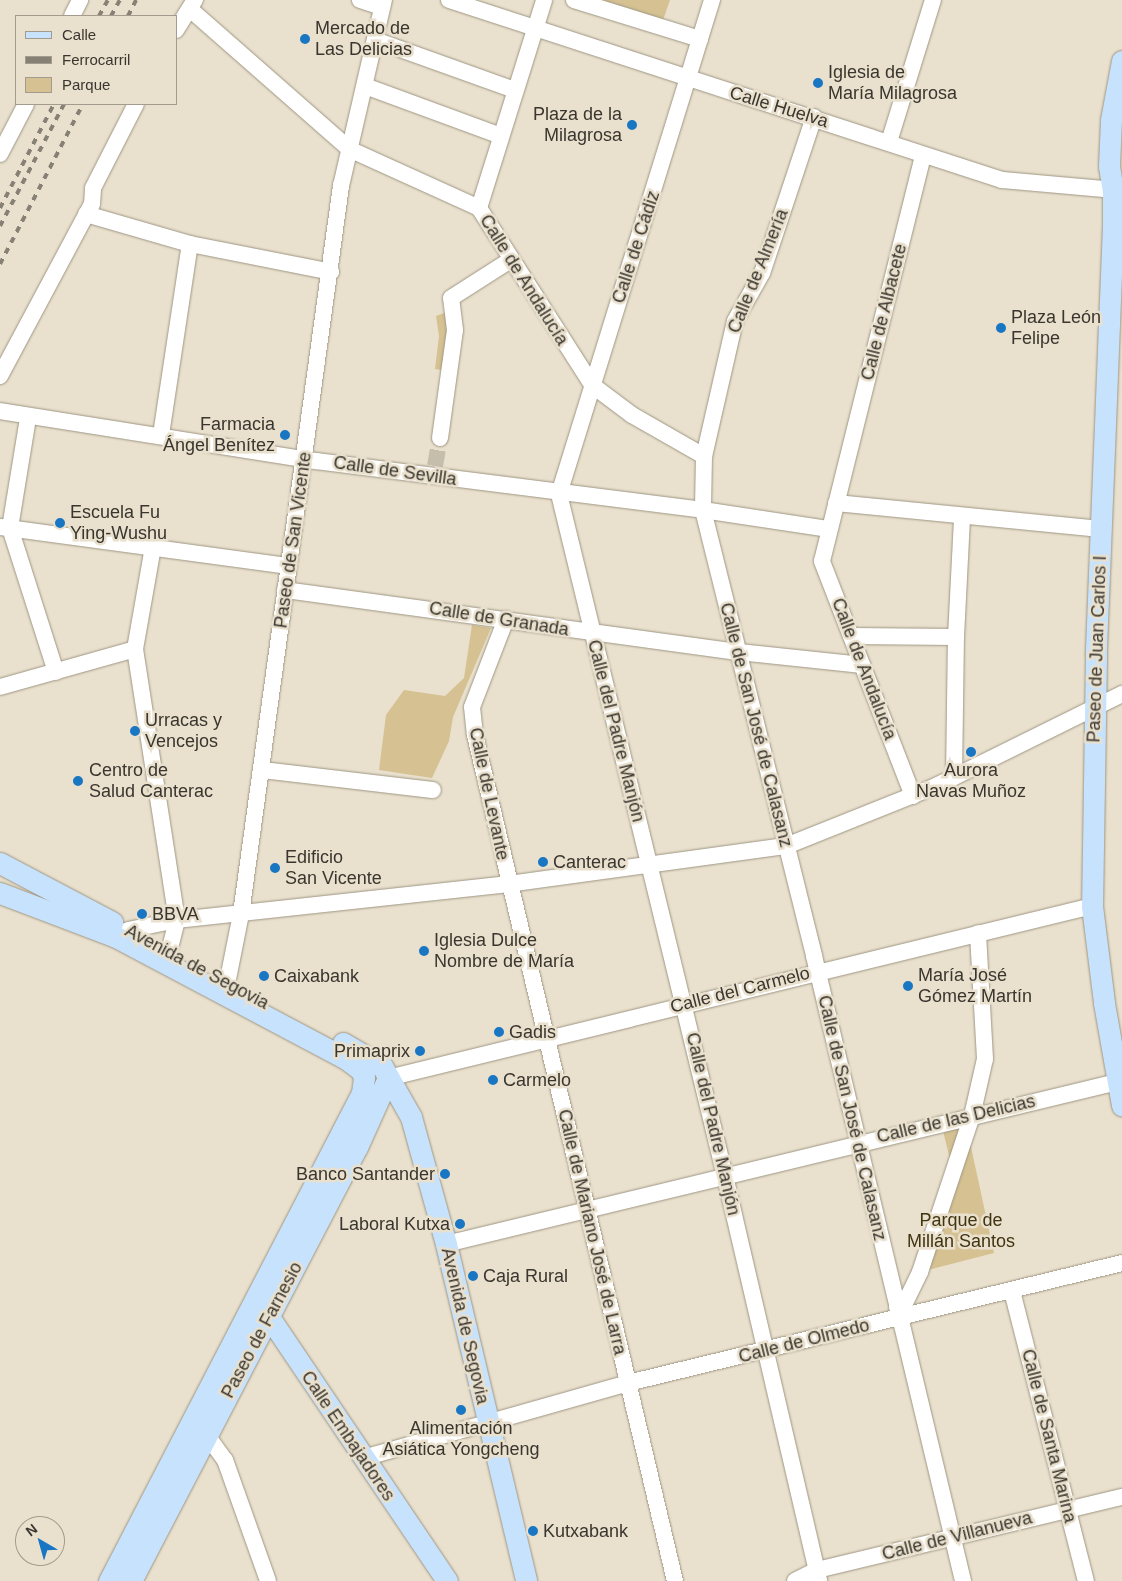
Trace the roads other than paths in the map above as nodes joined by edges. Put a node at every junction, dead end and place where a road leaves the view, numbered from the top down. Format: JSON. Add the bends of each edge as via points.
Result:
{"nodes":[{"id":1,"x":80,"y":0,"type":"edge"},
{"id":2,"x":360,"y":0,"type":"edge"},
{"id":3,"x":450,"y":0,"type":"edge"},
{"id":4,"x":544,"y":0,"type":"edge"},
{"id":5,"x":574,"y":0,"type":"edge"},
{"id":6,"x":712,"y":0,"type":"edge"},
{"id":7,"x":933,"y":0,"type":"edge"},
{"id":8,"x":383,"y":4,"type":"edge"},
{"id":9,"x":193,"y":5,"type":"edge"},
{"id":10,"x":72,"y":15,"type":"edge"},
{"id":11,"x":178,"y":27,"type":"edge"},
{"id":12,"x":534,"y":27,"type":"junction"},
{"id":13,"x":700,"y":39,"type":"junction"},
{"id":14,"x":375,"y":40,"type":"junction"},
{"id":15,"x":1122,"y":61,"type":"edge"},
{"id":16,"x":689,"y":79,"type":"junction"},
{"id":17,"x":365,"y":86,"type":"junction"},
{"id":18,"x":515,"y":90,"type":"junction"},
{"id":19,"x":25,"y":105,"type":"edge"},
{"id":20,"x":136,"y":105,"type":"edge"},
{"id":21,"x":814,"y":117,"type":"junction"},
{"id":22,"x":501,"y":136,"type":"junction"},
{"id":23,"x":889,"y":142,"type":"junction"},
{"id":24,"x":349,"y":149,"type":"junction"},
{"id":25,"x":0,"y":154,"type":"edge"},
{"id":26,"x":923,"y":155,"type":"junction"},
{"id":27,"x":1122,"y":157,"type":"edge"},
{"id":28,"x":1113,"y":190,"type":"junction"},
{"id":29,"x":479,"y":208,"type":"junction"},
{"id":30,"x":86,"y":214,"type":"junction"},
{"id":31,"x":190,"y":244,"type":"junction"},
{"id":32,"x":512,"y":259,"type":"junction"},
{"id":33,"x":331,"y":272,"type":"junction"},
{"id":34,"x":0,"y":376,"type":"edge"},
{"id":35,"x":592,"y":385,"type":"junction"},
{"id":36,"x":0,"y":411,"type":"edge"},
{"id":37,"x":28,"y":418,"type":"junction"},
{"id":38,"x":161,"y":435,"type":"junction"},
{"id":39,"x":440,"y":438,"type":"tunnel mouth"},
{"id":40,"x":704,"y":456,"type":"junction"},
{"id":41,"x":305,"y":458,"type":"junction"},
{"id":42,"x":559,"y":494,"type":"junction"},
{"id":43,"x":836,"y":503,"type":"junction"},
{"id":44,"x":703,"y":510,"type":"junction"},
{"id":45,"x":962,"y":517,"type":"junction"},
{"id":46,"x":5,"y":528,"type":"edge"},
{"id":47,"x":1101,"y":529,"type":"junction"},
{"id":48,"x":827,"y":534,"type":"junction"},
{"id":49,"x":153,"y":547,"type":"junction"},
{"id":50,"x":288,"y":566,"type":"junction"},
{"id":51,"x":285,"y":590,"type":"junction"},
{"id":52,"x":506,"y":620,"type":"junction"},
{"id":53,"x":591,"y":633,"type":"junction"},
{"id":54,"x":851,"y":636,"type":"junction"},
{"id":55,"x":956,"y":637,"type":"junction"},
{"id":56,"x":135,"y":649,"type":"junction"},
{"id":57,"x":739,"y":652,"type":"junction"},
{"id":58,"x":862,"y":665,"type":"junction"},
{"id":59,"x":56,"y":672,"type":"junction"},
{"id":60,"x":0,"y":686,"type":"edge"},
{"id":61,"x":1122,"y":694,"type":"edge"},
{"id":62,"x":1094,"y":709,"type":"junction"},
{"id":63,"x":262,"y":770,"type":"junction"},
{"id":64,"x":954,"y":777,"type":"junction"},
{"id":65,"x":433,"y":790,"type":"dead end"},
{"id":66,"x":913,"y":796,"type":"junction"},
{"id":67,"x":786,"y":846,"type":"junction"},
{"id":68,"x":0,"y":863,"type":"edge"},
{"id":69,"x":648,"y":866,"type":"junction"},
{"id":70,"x":508,"y":884,"type":"junction"},
{"id":71,"x":0,"y":893,"type":"edge"},
{"id":72,"x":1092,"y":906,"type":"junction"},
{"id":73,"x":241,"y":914,"type":"junction"},
{"id":74,"x":177,"y":920,"type":"junction"},
{"id":75,"x":128,"y":930,"type":"junction"},
{"id":76,"x":978,"y":933,"type":"junction"},
{"id":77,"x":169,"y":952,"type":"junction"},
{"id":78,"x":818,"y":970,"type":"junction"},
{"id":79,"x":226,"y":989,"type":"junction"},
{"id":80,"x":684,"y":1005,"type":"junction"},
{"id":81,"x":547,"y":1038,"type":"junction"},
{"id":82,"x":388,"y":1078,"type":"junction"},
{"id":83,"x":1117,"y":1082,"type":"junction"},
{"id":84,"x":362,"y":1093,"type":"junction"},
{"id":85,"x":1122,"y":1105,"type":"edge"},
{"id":86,"x":972,"y":1116,"type":"junction"},
{"id":87,"x":857,"y":1143,"type":"junction"},
{"id":88,"x":725,"y":1176,"type":"junction"},
{"id":89,"x":586,"y":1209,"type":"junction"},
{"id":90,"x":446,"y":1244,"type":"junction"},
{"id":91,"x":1122,"y":1263,"type":"edge"},
{"id":92,"x":263,"y":1287,"type":"junction"},
{"id":93,"x":1012,"y":1291,"type":"junction"},
{"id":94,"x":898,"y":1312,"type":"junction"},
{"id":95,"x":268,"y":1319,"type":"junction"},
{"id":96,"x":766,"y":1351,"type":"junction"},
{"id":97,"x":628,"y":1383,"type":"junction"},
{"id":98,"x":487,"y":1421,"type":"junction"},
{"id":99,"x":205,"y":1438,"type":"junction"},
{"id":100,"x":177,"y":1450,"type":"junction"},
{"id":101,"x":363,"y":1458,"type":"junction"},
{"id":102,"x":1122,"y":1497,"type":"edge"},
{"id":103,"x":1068,"y":1509,"type":"junction"},
{"id":104,"x":952,"y":1537,"type":"junction"},
{"id":105,"x":818,"y":1576,"type":"edge"},
{"id":106,"x":109,"y":1581,"type":"edge"},
{"id":107,"x":130,"y":1581,"type":"edge"},
{"id":108,"x":268,"y":1581,"type":"edge"},
{"id":109,"x":447,"y":1581,"type":"edge"},
{"id":110,"x":526,"y":1581,"type":"edge"},
{"id":111,"x":675,"y":1581,"type":"edge"},
{"id":112,"x":795,"y":1581,"type":"edge"},
{"id":113,"x":963,"y":1581,"type":"edge"},
{"id":114,"x":1086,"y":1581,"type":"edge"}],
"edges":[{"from":1,"to":10,"type":"street"},
{"from":2,"to":8,"type":"street"},
{"from":3,"to":12,"type":"street","name":"Calle Huelva"},
{"from":4,"to":12,"type":"street"},
{"from":5,"to":13,"type":"street"},
{"from":6,"to":13,"type":"street","name":"Calle de Cádiz"},
{"from":7,"to":23,"type":"street"},
{"from":8,"to":14,"type":"street","name":"Paseo de San Vicente"},
{"from":9,"to":11,"type":"street"},
{"from":9,"to":24,"type":"street","name":"Calle de Andalucía"},
{"from":12,"to":16,"type":"street","name":"Calle Huelva"},
{"from":12,"to":18,"type":"street"},
{"from":13,"to":16,"type":"street","name":"Calle de Cádiz"},
{"from":14,"to":17,"type":"street","name":"Paseo de San Vicente"},
{"from":14,"to":18,"type":"street"},
{"from":15,"to":28,"type":"main road","name":"Paseo de Juan Carlos I","via":[[1111,120],[1109,166]]},
{"from":16,"to":21,"type":"street","name":"Calle Huelva"},
{"from":16,"to":35,"type":"street","name":"Calle de Cádiz"},
{"from":17,"to":22,"type":"street"},
{"from":17,"to":24,"type":"street","name":"Paseo de San Vicente"},
{"from":18,"to":22,"type":"street"},
{"from":19,"to":25,"type":"street"},
{"from":20,"to":30,"type":"street","via":[[94,188],[92,204]]},
{"from":21,"to":23,"type":"street","name":"Calle Huelva"},
{"from":21,"to":40,"type":"street","name":"Calle de Almería","via":[[762,273],[735,321]]},
{"from":22,"to":29,"type":"street"},
{"from":23,"to":26,"type":"street","name":"Calle Huelva"},
{"from":24,"to":29,"type":"street","name":"Calle de Andalucía"},
{"from":24,"to":33,"type":"street","name":"Paseo de San Vicente"},
{"from":26,"to":28,"type":"street","name":"Calle Huelva","via":[[1002,180]]},
{"from":26,"to":43,"type":"street","name":"Calle de Albacete"},
{"from":27,"to":28,"type":"main road","name":"Paseo de Juan Carlos I"},
{"from":28,"to":47,"type":"main road","name":"Paseo de Juan Carlos I"},
{"from":29,"to":32,"type":"street","name":"Calle de Andalucía"},
{"from":30,"to":31,"type":"street"},
{"from":30,"to":34,"type":"street"},
{"from":31,"to":33,"type":"street"},
{"from":31,"to":38,"type":"street"},
{"from":32,"to":35,"type":"street","name":"Calle de Andalucía"},
{"from":32,"to":39,"type":"street","via":[[451,298],[455,330]]},
{"from":33,"to":41,"type":"street","name":"Paseo de San Vicente"},
{"from":35,"to":40,"type":"street","name":"Calle de Andalucía","via":[[632,415]]},
{"from":35,"to":42,"type":"street","name":"Calle de Cádiz"},
{"from":36,"to":37,"type":"street","name":"Calle de Sevilla"},
{"from":37,"to":38,"type":"street","name":"Calle de Sevilla"},
{"from":37,"to":46,"type":"street"},
{"from":38,"to":41,"type":"street","name":"Calle de Sevilla"},
{"from":40,"to":44,"type":"street","name":"Calle de Almería"},
{"from":41,"to":42,"type":"street","name":"Calle de Sevilla","via":[[434,471]]},
{"from":41,"to":50,"type":"street","name":"Paseo de San Vicente"},
{"from":42,"to":44,"type":"street","name":"Calle de Sevilla"},
{"from":42,"to":53,"type":"street","name":"Calle del Padre Manjón"},
{"from":43,"to":45,"type":"street"},
{"from":43,"to":48,"type":"street","name":"Calle de Andalucía"},
{"from":44,"to":48,"type":"street","name":"Calle de Sevilla"},
{"from":44,"to":57,"type":"street","name":"Calle de San José de Calasanz"},
{"from":45,"to":47,"type":"street"},
{"from":45,"to":55,"type":"street"},
{"from":46,"to":49,"type":"street"},
{"from":46,"to":59,"type":"street"},
{"from":47,"to":62,"type":"main road","name":"Paseo de Juan Carlos I"},
{"from":48,"to":54,"type":"street","name":"Calle de Andalucía","via":[[822,561]]},
{"from":49,"to":50,"type":"street"},
{"from":49,"to":56,"type":"street"},
{"from":50,"to":51,"type":"street","name":"Paseo de San Vicente"},
{"from":51,"to":52,"type":"street","name":"Calle de Granada"},
{"from":51,"to":63,"type":"street","name":"Paseo de San Vicente"},
{"from":52,"to":53,"type":"street","name":"Calle de Granada"},
{"from":52,"to":70,"type":"street","name":"Calle de Levante","via":[[472,708],[479,755]]},
{"from":53,"to":57,"type":"street","name":"Calle de Granada"},
{"from":53,"to":69,"type":"street","name":"Calle del Padre Manjón"},
{"from":54,"to":55,"type":"street"},
{"from":54,"to":58,"type":"street","name":"Calle de Andalucía"},
{"from":55,"to":64,"type":"street"},
{"from":56,"to":59,"type":"street"},
{"from":56,"to":74,"type":"street"},
{"from":57,"to":58,"type":"street","name":"Calle de Granada"},
{"from":57,"to":67,"type":"street","name":"Calle de San José de Calasanz"},
{"from":58,"to":66,"type":"street","name":"Calle de Andalucía"},
{"from":59,"to":60,"type":"street"},
{"from":61,"to":62,"type":"street"},
{"from":62,"to":64,"type":"street"},
{"from":62,"to":72,"type":"main road","name":"Paseo de Juan Carlos I"},
{"from":63,"to":65,"type":"street"},
{"from":63,"to":73,"type":"street","name":"Paseo de San Vicente"},
{"from":64,"to":66,"type":"street"},
{"from":66,"to":67,"type":"street"},
{"from":67,"to":69,"type":"street"},
{"from":67,"to":78,"type":"street","name":"Calle de San José de Calasanz"},
{"from":68,"to":75,"type":"main road","name":"Avenida de Segovia"},
{"from":69,"to":70,"type":"street"},
{"from":69,"to":80,"type":"street","name":"Calle del Padre Manjón"},
{"from":70,"to":73,"type":"street"},
{"from":70,"to":81,"type":"street","name":"Calle de Mariano José de Larra"},
{"from":71,"to":79,"type":"main road","name":"Avenida de Segovia","via":[[93,926]]},
{"from":72,"to":76,"type":"street","name":"Calle del Carmelo"},
{"from":72,"to":83,"type":"main road","name":"Paseo de Juan Carlos I"},
{"from":73,"to":74,"type":"street"},
{"from":73,"to":79,"type":"street","name":"Paseo de San Vicente"},
{"from":74,"to":75,"type":"street"},
{"from":74,"to":77,"type":"street"},
{"from":75,"to":77,"type":"main road","name":"Avenida de Segovia"},
{"from":76,"to":78,"type":"street","name":"Calle del Carmelo"},
{"from":76,"to":86,"type":"street","via":[[985,1059]]},
{"from":77,"to":79,"type":"main road","name":"Avenida de Segovia"},
{"from":78,"to":80,"type":"street","name":"Calle del Carmelo"},
{"from":78,"to":87,"type":"street","name":"Calle de San José de Calasanz"},
{"from":79,"to":82,"type":"main road","name":"Avenida de Segovia","via":[[376,1060]]},
{"from":79,"to":84,"type":"main road","name":"Avenida de Segovia","via":[[355,1065],[364,1077]]},
{"from":80,"to":81,"type":"street","name":"Calle del Carmelo"},
{"from":80,"to":88,"type":"street","name":"Calle del Padre Manjón"},
{"from":81,"to":82,"type":"street","name":"Calle del Carmelo"},
{"from":81,"to":89,"type":"street","name":"Calle de Mariano José de Larra"},
{"from":82,"to":84,"type":"main road"},
{"from":82,"to":90,"type":"main road","name":"Avenida de Segovia","via":[[410,1117]]},
{"from":82,"to":95,"type":"main road","name":"Paseo de Farnesio","via":[[371,1118]]},
{"from":83,"to":85,"type":"main road","name":"Paseo de Juan Carlos I"},
{"from":83,"to":86,"type":"street","name":"Calle de las Delicias"},
{"from":84,"to":92,"type":"main road","name":"Paseo de Farnesio"},
{"from":86,"to":87,"type":"street","name":"Calle de las Delicias"},
{"from":86,"to":94,"type":"street","via":[[920,1272]]},
{"from":87,"to":88,"type":"street","name":"Calle de las Delicias"},
{"from":87,"to":94,"type":"street","name":"Calle de San José de Calasanz"},
{"from":88,"to":89,"type":"street","name":"Calle de las Delicias"},
{"from":88,"to":96,"type":"street","name":"Calle del Padre Manjón"},
{"from":89,"to":90,"type":"street","name":"Calle de las Delicias"},
{"from":89,"to":97,"type":"street","name":"Calle de Mariano José de Larra"},
{"from":90,"to":98,"type":"main road","name":"Avenida de Segovia"},
{"from":91,"to":93,"type":"street","name":"Calle de Olmedo"},
{"from":92,"to":95,"type":"main road","name":"Calle Embajadores","via":[[264,1310]]},
{"from":92,"to":100,"type":"main road","name":"Paseo de Farnesio"},
{"from":93,"to":94,"type":"street","name":"Calle de Olmedo"},
{"from":93,"to":103,"type":"street","name":"Calle de Santa Marina"},
{"from":94,"to":96,"type":"street","name":"Calle de Olmedo"},
{"from":94,"to":104,"type":"street","name":"Calle de San José de Calasanz"},
{"from":95,"to":99,"type":"main road","name":"Paseo de Farnesio"},
{"from":95,"to":101,"type":"main road","name":"Calle Embajadores"},
{"from":96,"to":97,"type":"street","name":"Calle de Olmedo"},
{"from":96,"to":105,"type":"street","name":"Calle del Padre Manjón"},
{"from":97,"to":98,"type":"street","name":"Calle de Olmedo"},
{"from":97,"to":111,"type":"street","name":"Calle de Mariano José de Larra"},
{"from":98,"to":101,"type":"street","name":"Calle de Olmedo"},
{"from":98,"to":110,"type":"main road","name":"Avenida de Segovia"},
{"from":99,"to":100,"type":"street","via":[[194,1439]]},
{"from":99,"to":107,"type":"main road","name":"Paseo de Farnesio"},
{"from":99,"to":108,"type":"street","via":[[219,1449],[225,1460]]},
{"from":100,"to":106,"type":"main road","name":"Paseo de Farnesio"},
{"from":101,"to":109,"type":"main road","name":"Calle Embajadores"},
{"from":102,"to":103,"type":"street","name":"Calle de Villanueva"},
{"from":103,"to":104,"type":"street","name":"Calle de Villanueva"},
{"from":103,"to":114,"type":"street","name":"Calle de Santa Marina"},
{"from":104,"to":105,"type":"street","name":"Calle de Villanueva"},
{"from":104,"to":113,"type":"street","name":"Calle de San José de Calasanz"},
{"from":105,"to":112,"type":"street","name":"Calle de Villanueva"}]}
